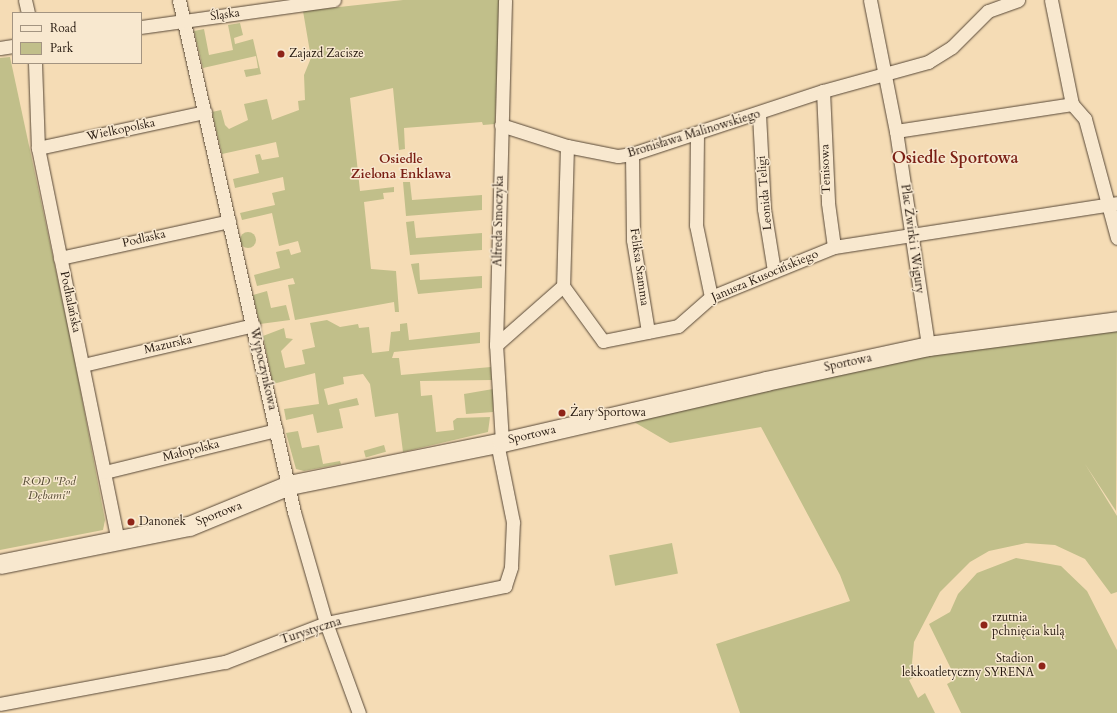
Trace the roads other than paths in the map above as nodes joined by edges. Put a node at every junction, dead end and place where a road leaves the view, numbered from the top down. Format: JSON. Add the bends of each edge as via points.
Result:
{"nodes":[{"id":1,"x":25,"y":0,"type":"edge"},
{"id":2,"x":179,"y":0,"type":"edge"},
{"id":3,"x":334,"y":0,"type":"edge"},
{"id":4,"x":505,"y":0,"type":"edge"},
{"id":5,"x":870,"y":0,"type":"edge"},
{"id":6,"x":1018,"y":0,"type":"edge"},
{"id":7,"x":1052,"y":0,"type":"edge"},
{"id":8,"x":307,"y":1,"type":"edge"},
{"id":9,"x":28,"y":12,"type":"edge"},
{"id":10,"x":184,"y":21,"type":"junction"},
{"id":11,"x":142,"y":27,"type":"edge"},
{"id":12,"x":12,"y":46,"type":"edge"},
{"id":13,"x":0,"y":48,"type":"edge"},
{"id":14,"x":35,"y":64,"type":"edge"},
{"id":15,"x":885,"y":74,"type":"junction"},
{"id":16,"x":823,"y":91,"type":"junction"},
{"id":17,"x":1072,"y":104,"type":"junction"},
{"id":18,"x":204,"y":112,"type":"junction"},
{"id":19,"x":760,"y":114,"type":"junction"},
{"id":20,"x":501,"y":125,"type":"junction"},
{"id":21,"x":896,"y":131,"type":"junction"},
{"id":22,"x":697,"y":134,"type":"junction"},
{"id":23,"x":567,"y":146,"type":"junction"},
{"id":24,"x":38,"y":148,"type":"junction"},
{"id":25,"x":632,"y":154,"type":"junction"},
{"id":26,"x":1113,"y":205,"type":"edge"},
{"id":27,"x":229,"y":221,"type":"junction"},
{"id":28,"x":911,"y":236,"type":"junction"},
{"id":29,"x":1117,"y":238,"type":"edge"},
{"id":30,"x":834,"y":247,"type":"junction"},
{"id":31,"x":60,"y":258,"type":"junction"},
{"id":32,"x":774,"y":271,"type":"junction"},
{"id":33,"x":563,"y":286,"type":"junction"},
{"id":34,"x":711,"y":297,"type":"junction"},
{"id":35,"x":1117,"y":321,"type":"edge"},
{"id":36,"x":253,"y":325,"type":"junction"},
{"id":37,"x":648,"y":332,"type":"junction"},
{"id":38,"x":496,"y":345,"type":"junction"},
{"id":39,"x":928,"y":346,"type":"junction"},
{"id":40,"x":83,"y":365,"type":"junction"},
{"id":41,"x":276,"y":430,"type":"junction"},
{"id":42,"x":499,"y":443,"type":"junction"},
{"id":43,"x":105,"y":472,"type":"junction"},
{"id":44,"x":289,"y":485,"type":"junction"},
{"id":45,"x":118,"y":540,"type":"junction"},
{"id":46,"x":0,"y":564,"type":"edge"},
{"id":47,"x":326,"y":624,"type":"junction"},
{"id":48,"x":0,"y":704,"type":"edge"},
{"id":49,"x":358,"y":713,"type":"edge"}],
"edges":[{"from":1,"to":9,"type":"street"},
{"from":2,"to":10,"type":"street","name":"Wypoczynkowa"},
{"from":3,"to":8,"type":"street","name":"Śląska"},
{"from":4,"to":20,"type":"street","name":"Alfreda Smoczyka"},
{"from":5,"to":15,"type":"street","name":"Plac Żwirki i Wigury"},
{"from":6,"to":15,"type":"street","name":"Bronisława Malinowskiego","via":[[988,11],[942,55]]},
{"from":7,"to":17,"type":"street"},
{"from":8,"to":10,"type":"street","name":"Śląska"},
{"from":10,"to":11,"type":"street","name":"Śląska"},
{"from":10,"to":18,"type":"street","name":"Wypoczynkowa"},
{"from":12,"to":13,"type":"street"},
{"from":14,"to":24,"type":"street","name":"Podhalańska"},
{"from":15,"to":16,"type":"street","name":"Bronisława Malinowskiego"},
{"from":15,"to":21,"type":"street","name":"Plac Żwirki i Wigury"},
{"from":16,"to":19,"type":"street","name":"Bronisława Malinowskiego"},
{"from":16,"to":30,"type":"street","name":"Tenisowa","via":[[828,203]]},
{"from":17,"to":21,"type":"street"},
{"from":17,"to":26,"type":"street","via":[[1085,119]]},
{"from":18,"to":24,"type":"street","name":"Wielkopolska"},
{"from":18,"to":27,"type":"street","name":"Wypoczynkowa"},
{"from":19,"to":22,"type":"street","name":"Bronisława Malinowskiego"},
{"from":19,"to":32,"type":"street","name":"Leonida Teligi","via":[[764,209]]},
{"from":20,"to":23,"type":"street","name":"Bronisława Malinowskiego"},
{"from":20,"to":38,"type":"street","name":"Alfreda Smoczyka"},
{"from":21,"to":28,"type":"street","name":"Plac Żwirki i Wigury"},
{"from":22,"to":25,"type":"street","name":"Bronisława Malinowskiego"},
{"from":22,"to":34,"type":"street","via":[[696,225]]},
{"from":23,"to":25,"type":"street","name":"Bronisława Malinowskiego","via":[[618,156]]},
{"from":23,"to":33,"type":"street"},
{"from":24,"to":31,"type":"street","name":"Podhalańska"},
{"from":25,"to":37,"type":"street","name":"Feliksa Stamma","via":[[633,240]]},
{"from":26,"to":28,"type":"street","name":"Janusza Kusocińskiego"},
{"from":26,"to":29,"type":"street"},
{"from":27,"to":31,"type":"street","name":"Podlaska"},
{"from":27,"to":36,"type":"street","name":"Wypoczynkowa"},
{"from":28,"to":30,"type":"street","name":"Janusza Kusocińskiego"},
{"from":28,"to":39,"type":"street","name":"Plac Żwirki i Wigury"},
{"from":30,"to":32,"type":"street","name":"Janusza Kusocińskiego"},
{"from":31,"to":40,"type":"street","name":"Podhalańska"},
{"from":32,"to":34,"type":"street","name":"Janusza Kusocińskiego"},
{"from":33,"to":37,"type":"street","name":"Janusza Kusocińskiego","via":[[603,342]]},
{"from":33,"to":38,"type":"street"},
{"from":34,"to":37,"type":"street","name":"Janusza Kusocińskiego","via":[[678,326]]},
{"from":35,"to":39,"type":"street","name":"Sportowa"},
{"from":36,"to":40,"type":"street","name":"Mazurska"},
{"from":36,"to":41,"type":"street","name":"Wypoczynkowa"},
{"from":38,"to":42,"type":"street","name":"Alfreda Smoczyka"},
{"from":39,"to":42,"type":"street","name":"Sportowa"},
{"from":40,"to":43,"type":"street","name":"Podhalańska"},
{"from":41,"to":43,"type":"street","name":"Małopolska"},
{"from":41,"to":44,"type":"street","name":"Wypoczynkowa"},
{"from":42,"to":44,"type":"street","name":"Sportowa"},
{"from":42,"to":47,"type":"street","name":"Turystyczna","via":[[513,522],[511,568],[505,586]]},
{"from":43,"to":45,"type":"street","name":"Podhalańska"},
{"from":44,"to":45,"type":"street","name":"Sportowa","via":[[190,526]]},
{"from":44,"to":47,"type":"street","name":"Wypoczynkowa"},
{"from":45,"to":46,"type":"street","name":"Sportowa"},
{"from":47,"to":48,"type":"street","name":"Turystyczna","via":[[225,662]]},
{"from":47,"to":49,"type":"street","name":"Wypoczynkowa"}]}
